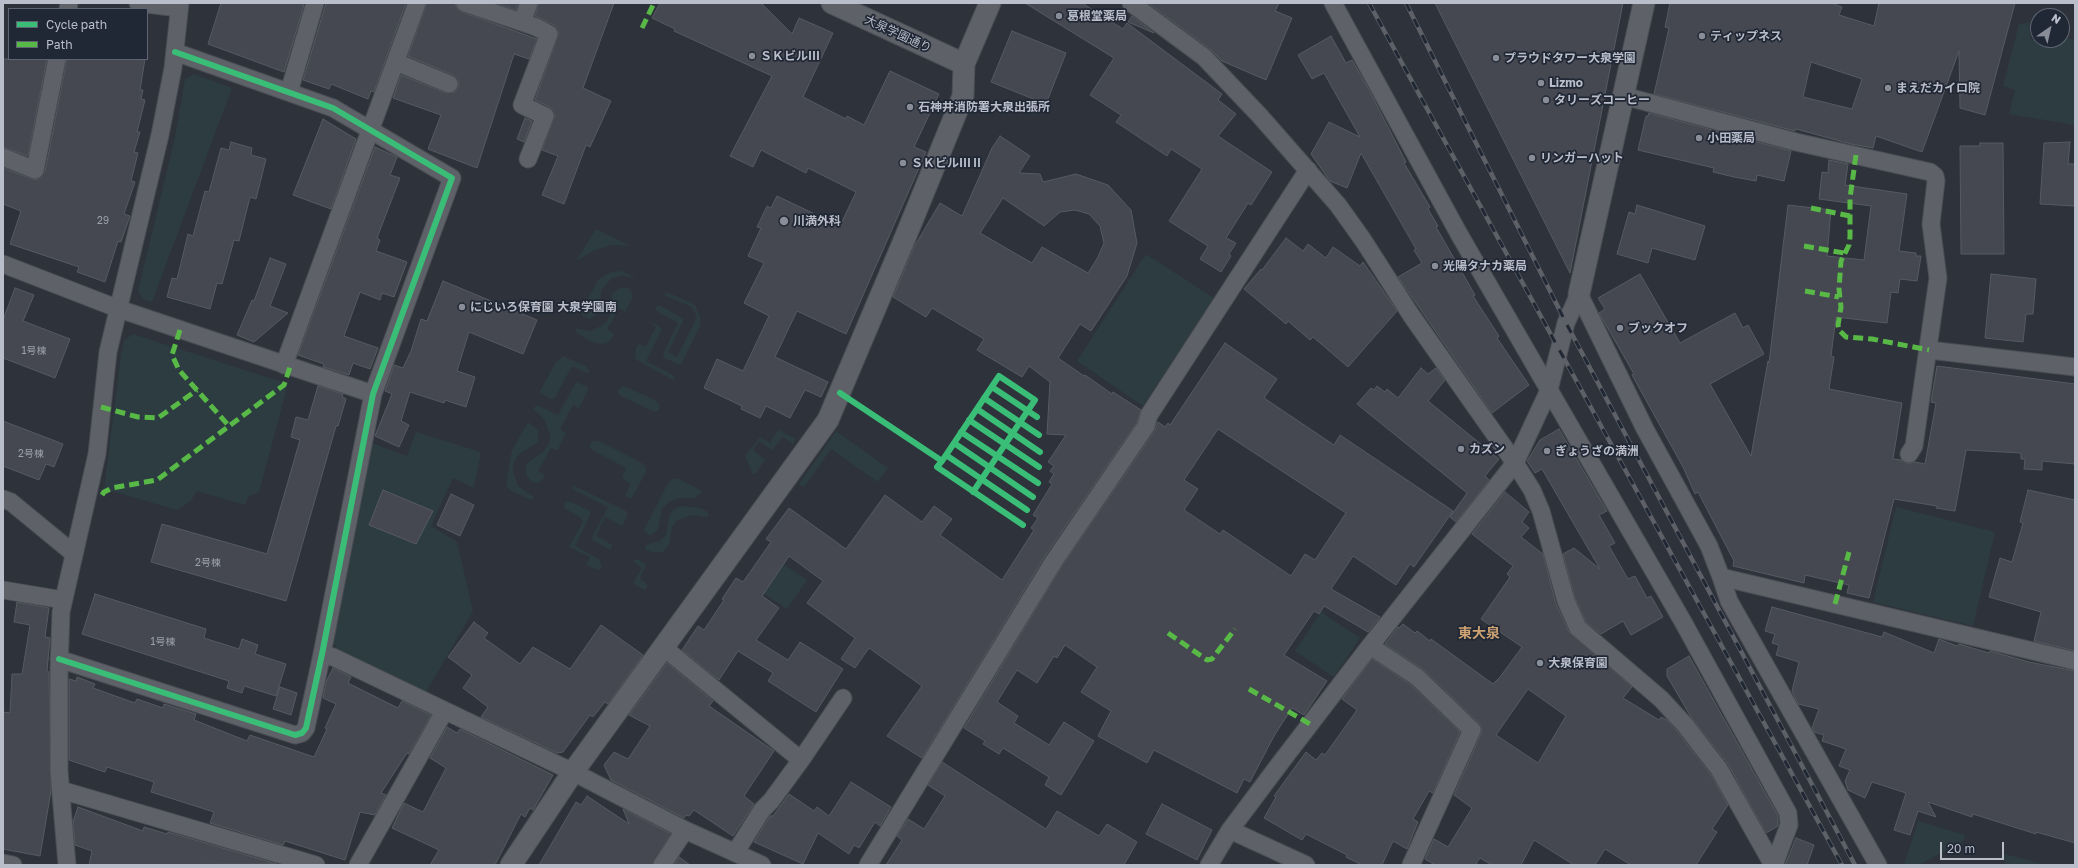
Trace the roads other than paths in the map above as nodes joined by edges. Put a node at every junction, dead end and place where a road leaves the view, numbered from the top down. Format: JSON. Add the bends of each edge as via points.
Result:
{"nodes":[{"id":1,"x":138,"y":3,"type":"edge"},
{"id":2,"x":315,"y":3,"type":"edge"},
{"id":3,"x":417,"y":3,"type":"edge"},
{"id":4,"x":465,"y":3,"type":"edge"},
{"id":5,"x":529,"y":3,"type":"edge"},
{"id":6,"x":832,"y":3,"type":"edge"},
{"id":7,"x":990,"y":3,"type":"edge"},
{"id":8,"x":1131,"y":3,"type":"edge"},
{"id":9,"x":1333,"y":3,"type":"edge"},
{"id":10,"x":1644,"y":3,"type":"edge"},
{"id":11,"x":180,"y":6,"type":"edge"},
{"id":12,"x":522,"y":22,"type":"junction"},
{"id":13,"x":175,"y":52,"type":"junction"},
{"id":14,"x":58,"y":60,"type":"edge"},
{"id":15,"x":396,"y":62,"type":"junction"},
{"id":16,"x":964,"y":64,"type":"junction"},
{"id":17,"x":449,"y":84,"type":"dead end"},
{"id":18,"x":289,"y":92,"type":"junction"},
{"id":19,"x":1624,"y":96,"type":"junction"},
{"id":20,"x":371,"y":130,"type":"junction"},
{"id":21,"x":3,"y":156,"type":"edge"},
{"id":22,"x":528,"y":159,"type":"dead end"},
{"id":23,"x":1308,"y":170,"type":"junction"},
{"id":24,"x":3,"y":264,"type":"edge"},
{"id":25,"x":1579,"y":294,"type":"junction"},
{"id":26,"x":119,"y":309,"type":"junction"},
{"id":27,"x":1929,"y":350,"type":"junction"},
{"id":28,"x":284,"y":365,"type":"junction"},
{"id":29,"x":2075,"y":367,"type":"edge"},
{"id":30,"x":1549,"y":390,"type":"junction"},
{"id":31,"x":373,"y":394,"type":"junction"},
{"id":32,"x":1909,"y":454,"type":"dead end"},
{"id":33,"x":1515,"y":463,"type":"junction"},
{"id":34,"x":3,"y":499,"type":"edge"},
{"id":35,"x":73,"y":553,"type":"junction"},
{"id":36,"x":1721,"y":577,"type":"junction"},
{"id":37,"x":3,"y":590,"type":"edge"},
{"id":38,"x":63,"y":600,"type":"junction"},
{"id":39,"x":1370,"y":646,"type":"junction"},
{"id":40,"x":663,"y":647,"type":"junction"},
{"id":41,"x":322,"y":654,"type":"junction"},
{"id":42,"x":59,"y":659,"type":"junction"},
{"id":43,"x":2075,"y":661,"type":"edge"},
{"id":44,"x":843,"y":698,"type":"dead end"},
{"id":45,"x":444,"y":712,"type":"junction"},
{"id":46,"x":801,"y":760,"type":"junction"},
{"id":47,"x":574,"y":772,"type":"junction"},
{"id":48,"x":61,"y":790,"type":"junction"},
{"id":49,"x":685,"y":830,"type":"junction"},
{"id":50,"x":1230,"y":830,"type":"junction"},
{"id":51,"x":748,"y":861,"type":"edge"},
{"id":52,"x":3,"y":863,"type":"edge"},
{"id":53,"x":13,"y":865,"type":"edge"},
{"id":54,"x":67,"y":865,"type":"edge"},
{"id":55,"x":316,"y":865,"type":"edge"},
{"id":56,"x":358,"y":865,"type":"edge"},
{"id":57,"x":511,"y":865,"type":"edge"},
{"id":58,"x":662,"y":865,"type":"edge"},
{"id":59,"x":868,"y":865,"type":"edge"},
{"id":60,"x":1209,"y":865,"type":"edge"},
{"id":61,"x":1306,"y":865,"type":"edge"},
{"id":62,"x":1411,"y":865,"type":"edge"},
{"id":63,"x":1774,"y":865,"type":"edge"},
{"id":64,"x":1878,"y":865,"type":"edge"}],
"edges":[{"from":1,"to":11,"type":"street"},
{"from":2,"to":18,"type":"street"},
{"from":3,"to":15,"type":"street"},
{"from":4,"to":12,"type":"street"},
{"from":5,"to":12,"type":"street"},
{"from":6,"to":16,"type":"street","name":"大泉学園通り"},
{"from":7,"to":16,"type":"street"},
{"from":8,"to":23,"type":"street","via":[[1198,52]]},
{"from":9,"to":30,"type":"street","via":[[1458,234]]},
{"from":10,"to":19,"type":"street"},
{"from":11,"to":13,"type":"street"},
{"from":12,"to":22,"type":"street","via":[[549,34],[522,105],[545,116]]},
{"from":13,"to":18,"type":"street"},
{"from":13,"to":26,"type":"street","via":[[160,135]]},
{"from":14,"to":21,"type":"street","via":[[35,170]]},
{"from":15,"to":17,"type":"street"},
{"from":15,"to":20,"type":"street"},
{"from":16,"to":40,"type":"street","via":[[963,96],[828,420]]},
{"from":18,"to":20,"type":"street","via":[[333,108]]},
{"from":19,"to":25,"type":"street"},
{"from":19,"to":27,"type":"street","via":[[1796,142],[1930,172],[1935,176],[1931,224],[1938,278]]},
{"from":20,"to":28,"type":"street"},
{"from":20,"to":31,"type":"street","via":[[452,178]]},
{"from":23,"to":33,"type":"street","via":[[1363,240],[1411,315]]},
{"from":23,"to":59,"type":"street","via":[[1149,414],[1146,426],[1054,561]]},
{"from":24,"to":26,"type":"street"},
{"from":25,"to":30,"type":"street","via":[[1566,323]]},
{"from":25,"to":36,"type":"street","via":[[1645,429],[1709,546]]},
{"from":26,"to":28,"type":"street"},
{"from":26,"to":35,"type":"street","via":[[108,352],[97,454]]},
{"from":27,"to":29,"type":"street"},
{"from":27,"to":32,"type":"street","via":[[1914,446]]},
{"from":28,"to":31,"type":"street"},
{"from":30,"to":33,"type":"street"},
{"from":30,"to":63,"type":"street","via":[[1682,620],[1788,813],[1789,825]]},
{"from":31,"to":41,"type":"street"},
{"from":33,"to":39,"type":"street"},
{"from":33,"to":63,"type":"street","via":[[1541,511],[1566,601],[1578,628],[1661,698],[1690,730],[1719,770]]},
{"from":34,"to":35,"type":"street","via":[[11,502]]},
{"from":35,"to":38,"type":"street"},
{"from":36,"to":43,"type":"street"},
{"from":36,"to":64,"type":"street","via":[[1730,601]]},
{"from":37,"to":38,"type":"street"},
{"from":38,"to":42,"type":"street"},
{"from":39,"to":50,"type":"street"},
{"from":39,"to":62,"type":"street","via":[[1416,677],[1472,730]]},
{"from":40,"to":46,"type":"street"},
{"from":40,"to":47,"type":"street"},
{"from":41,"to":42,"type":"street","via":[[306,728],[302,733],[295,735]]},
{"from":41,"to":45,"type":"street","via":[[333,657]]},
{"from":42,"to":48,"type":"street"},
{"from":44,"to":46,"type":"street"},
{"from":45,"to":47,"type":"street"},
{"from":45,"to":56,"type":"street"},
{"from":46,"to":51,"type":"street","via":[[762,810]]},
{"from":47,"to":49,"type":"street"},
{"from":47,"to":57,"type":"street"},
{"from":48,"to":54,"type":"street"},
{"from":48,"to":55,"type":"street"},
{"from":49,"to":51,"type":"street"},
{"from":49,"to":58,"type":"street"},
{"from":50,"to":60,"type":"street"},
{"from":50,"to":61,"type":"street"},
{"from":52,"to":53,"type":"street"}]}
